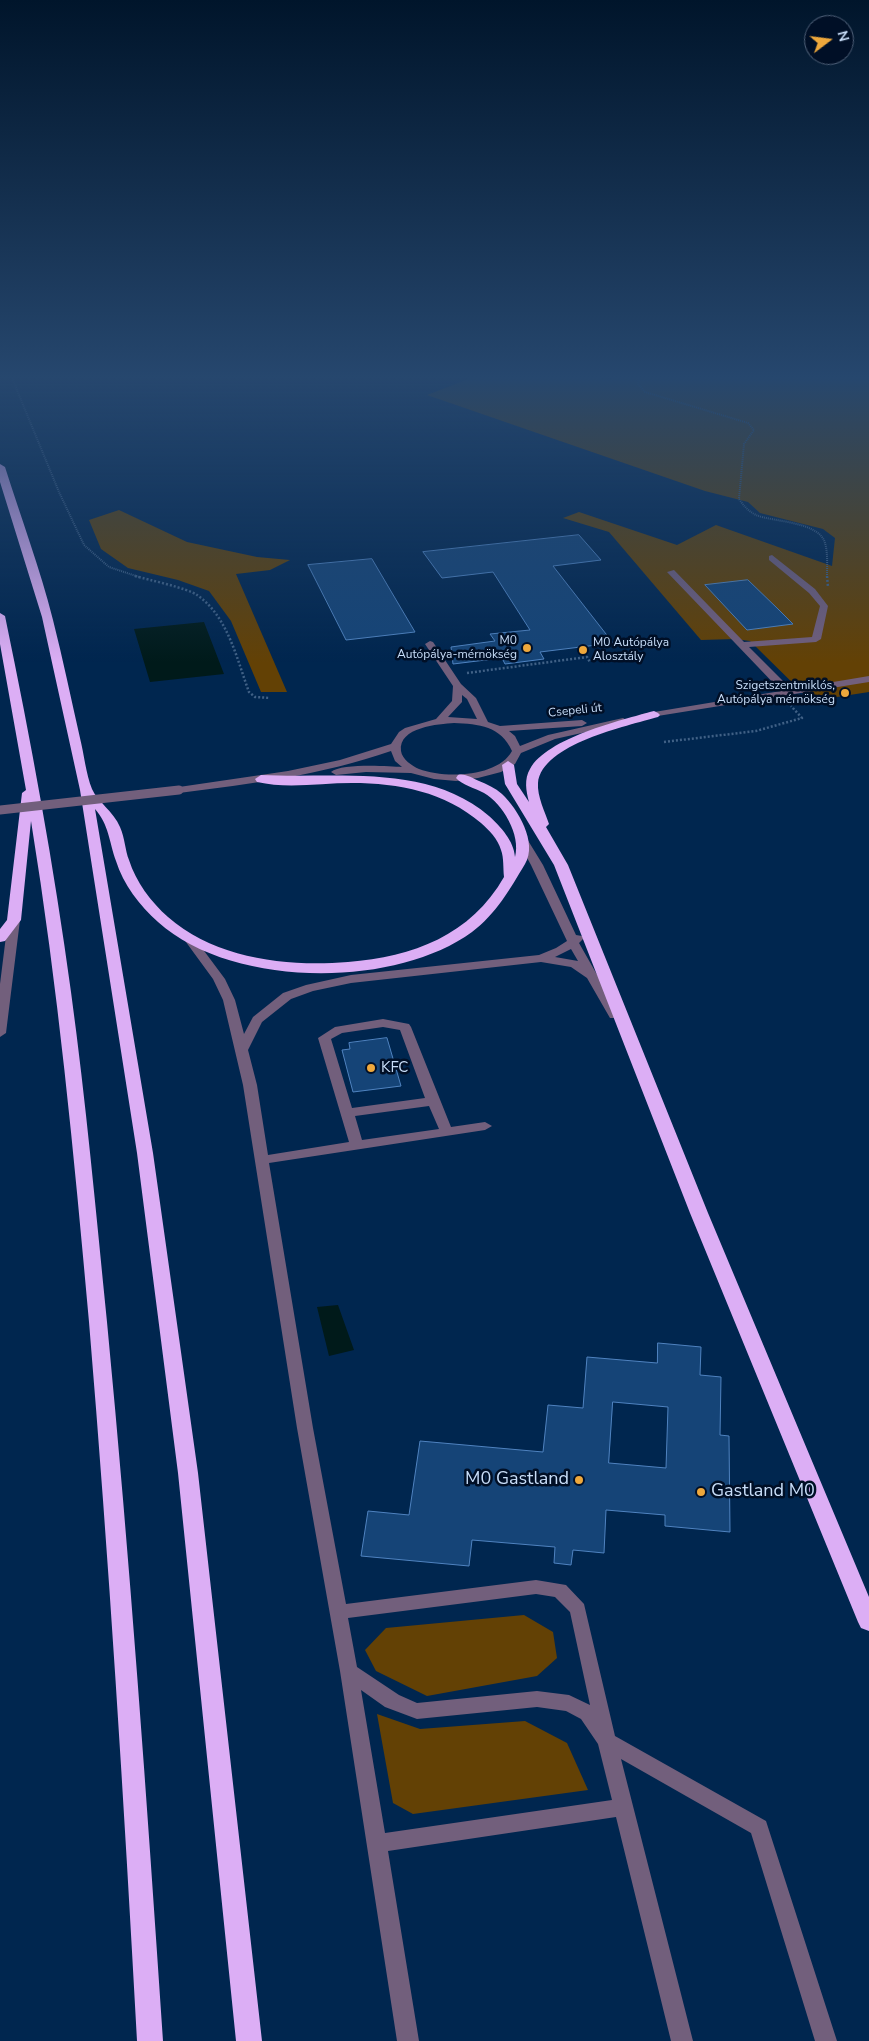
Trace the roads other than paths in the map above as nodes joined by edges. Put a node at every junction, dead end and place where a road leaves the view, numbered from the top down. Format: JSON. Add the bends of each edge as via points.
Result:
{"nodes":[{"id":1,"x":2,"y":473,"type":"edge"},
{"id":2,"x":772,"y":558,"type":"dead end"},
{"id":3,"x":671,"y":572,"type":"dead end"},
{"id":4,"x":0,"y":616,"type":"edge"},
{"id":5,"x":430,"y":644,"type":"dead end"},
{"id":6,"x":742,"y":645,"type":"junction"},
{"id":7,"x":867,"y":679,"type":"edge"},
{"id":8,"x":455,"y":682,"type":"junction"},
{"id":9,"x":783,"y":692,"type":"junction"},
{"id":10,"x":654,"y":715,"type":"junction"},
{"id":11,"x":439,"y":721,"type":"junction"},
{"id":12,"x":484,"y":724,"type":"junction"},
{"id":13,"x":499,"y":729,"type":"junction"},
{"id":14,"x":395,"y":746,"type":"junction"},
{"id":15,"x":517,"y":750,"type":"junction"},
{"id":16,"x":508,"y":764,"type":"junction"},
{"id":17,"x":30,"y":769,"type":"junction"},
{"id":18,"x":414,"y":770,"type":"junction"},
{"id":19,"x":462,"y":778,"type":"junction"},
{"id":20,"x":261,"y":779,"type":"junction"},
{"id":21,"x":86,"y":790,"type":"junction"},
{"id":22,"x":0,"y":810,"type":"edge"},
{"id":23,"x":520,"y":836,"type":"junction"},
{"id":24,"x":546,"y":838,"type":"junction"},
{"id":25,"x":511,"y":877,"type":"junction"},
{"id":26,"x":582,"y":918,"type":"junction"},
{"id":27,"x":14,"y":920,"type":"junction"},
{"id":28,"x":0,"y":938,"type":"edge"},
{"id":29,"x":189,"y":938,"type":"junction"},
{"id":30,"x":573,"y":942,"type":"junction"},
{"id":31,"x":541,"y":958,"type":"junction"},
{"id":32,"x":594,"y":977,"type":"junction"},
{"id":33,"x":0,"y":1033,"type":"edge"},
{"id":34,"x":631,"y":1046,"type":"junction"},
{"id":35,"x":242,"y":1049,"type":"junction"},
{"id":36,"x":433,"y":1101,"type":"junction"},
{"id":37,"x":348,"y":1113,"type":"junction"},
{"id":38,"x":485,"y":1126,"type":"dead end"},
{"id":39,"x":447,"y":1132,"type":"junction"},
{"id":40,"x":357,"y":1146,"type":"junction"},
{"id":41,"x":263,"y":1160,"type":"junction"},
{"id":42,"x":337,"y":1612,"type":"junction"},
{"id":43,"x":869,"y":1622,"type":"edge"},
{"id":44,"x":349,"y":1671,"type":"junction"},
{"id":45,"x":608,"y":1741,"type":"junction"},
{"id":46,"x":624,"y":1807,"type":"junction"},
{"id":47,"x":376,"y":1844,"type":"junction"},
{"id":48,"x":150,"y":2041,"type":"edge"},
{"id":49,"x":249,"y":2041,"type":"edge"},
{"id":50,"x":408,"y":2041,"type":"edge"},
{"id":51,"x":682,"y":2041,"type":"edge"},
{"id":52,"x":826,"y":2041,"type":"edge"}],
"edges":[{"from":1,"to":21,"type":"highway","via":[[47,617]]},
{"from":2,"to":6,"type":"street","via":[[812,591],[824,606],[816,639]]},
{"from":3,"to":6,"type":"street"},
{"from":4,"to":17,"type":"highway"},
{"from":5,"to":8,"type":"street"},
{"from":6,"to":9,"type":"street"},
{"from":7,"to":9,"type":"street","name":"Csepeli út"},
{"from":8,"to":11,"type":"street","via":[[457,702]]},
{"from":8,"to":12,"type":"street","via":[[471,698]]},
{"from":9,"to":10,"type":"street","name":"Csepeli út"},
{"from":10,"to":13,"type":"street","name":"Csepeli út"},
{"from":10,"to":15,"type":"street","name":"Csepeli út","via":[[552,736]]},
{"from":10,"to":24,"type":"highway","via":[[564,745],[536,767],[532,783]]},
{"from":11,"to":12,"type":"street"},
{"from":11,"to":14,"type":"street","via":[[409,730]]},
{"from":12,"to":13,"type":"street"},
{"from":13,"to":15,"type":"street","via":[[509,735]]},
{"from":14,"to":18,"type":"street","via":[[396,755],[402,763]]},
{"from":14,"to":20,"type":"street","via":[[326,768]]},
{"from":15,"to":16,"type":"street"},
{"from":16,"to":19,"type":"street","via":[[496,771]]},
{"from":16,"to":24,"type":"highway","via":[[511,784]]},
{"from":17,"to":27,"type":"highway"},
{"from":17,"to":48,"type":"highway","via":[[64,996],[86,1193],[116,1528]]},
{"from":18,"to":19,"type":"street","via":[[445,778]]},
{"from":18,"to":20,"type":"street","via":[[366,769]]},
{"from":19,"to":23,"type":"highway","via":[[491,792],[503,803]]},
{"from":20,"to":22,"type":"street","bridge":true},
{"from":20,"to":25,"type":"highway","via":[[385,780],[449,795],[473,808],[495,828],[508,850]]},
{"from":21,"to":29,"type":"highway","via":[[114,825],[123,860],[137,888],[156,913]]},
{"from":21,"to":49,"type":"highway","via":[[145,1153],[186,1453]]},
{"from":23,"to":25,"type":"highway","via":[[523,854]]},
{"from":23,"to":30,"type":"street"},
{"from":24,"to":26,"type":"highway","via":[[561,865]]},
{"from":25,"to":29,"type":"highway","via":[[490,910],[449,940],[411,956],[380,963],[349,968],[273,965],[209,948]]},
{"from":26,"to":30,"type":"street","via":[[581,934]]},
{"from":26,"to":34,"type":"highway"},
{"from":27,"to":28,"type":"highway"},
{"from":27,"to":33,"type":"street"},
{"from":29,"to":35,"type":"street","via":[[219,979],[229,1000]]},
{"from":30,"to":31,"type":"street"},
{"from":30,"to":32,"type":"street"},
{"from":31,"to":32,"type":"street","via":[[575,964]]},
{"from":31,"to":35,"type":"street","via":[[351,980],[310,988],[287,996],[257,1020]]},
{"from":32,"to":34,"type":"street"},
{"from":34,"to":43,"type":"highway"},
{"from":35,"to":41,"type":"street"},
{"from":36,"to":37,"type":"street"},
{"from":36,"to":37,"type":"street","via":[[405,1028],[383,1023],[339,1030],[324,1038]]},
{"from":36,"to":39,"type":"street"},
{"from":37,"to":40,"type":"street"},
{"from":38,"to":39,"type":"street"},
{"from":39,"to":40,"type":"street"},
{"from":40,"to":41,"type":"street"},
{"from":41,"to":42,"type":"street"},
{"from":42,"to":44,"type":"street"},
{"from":42,"to":45,"type":"street","via":[[536,1587],[560,1590],[578,1609]]},
{"from":44,"to":45,"type":"street","via":[[392,1701],[417,1712],[537,1699],[569,1702],[588,1713]]},
{"from":44,"to":47,"type":"street"},
{"from":45,"to":46,"type":"street"},
{"from":45,"to":52,"type":"street","via":[[759,1826]]},
{"from":46,"to":47,"type":"street"},
{"from":46,"to":51,"type":"street"},
{"from":47,"to":50,"type":"street"}]}
